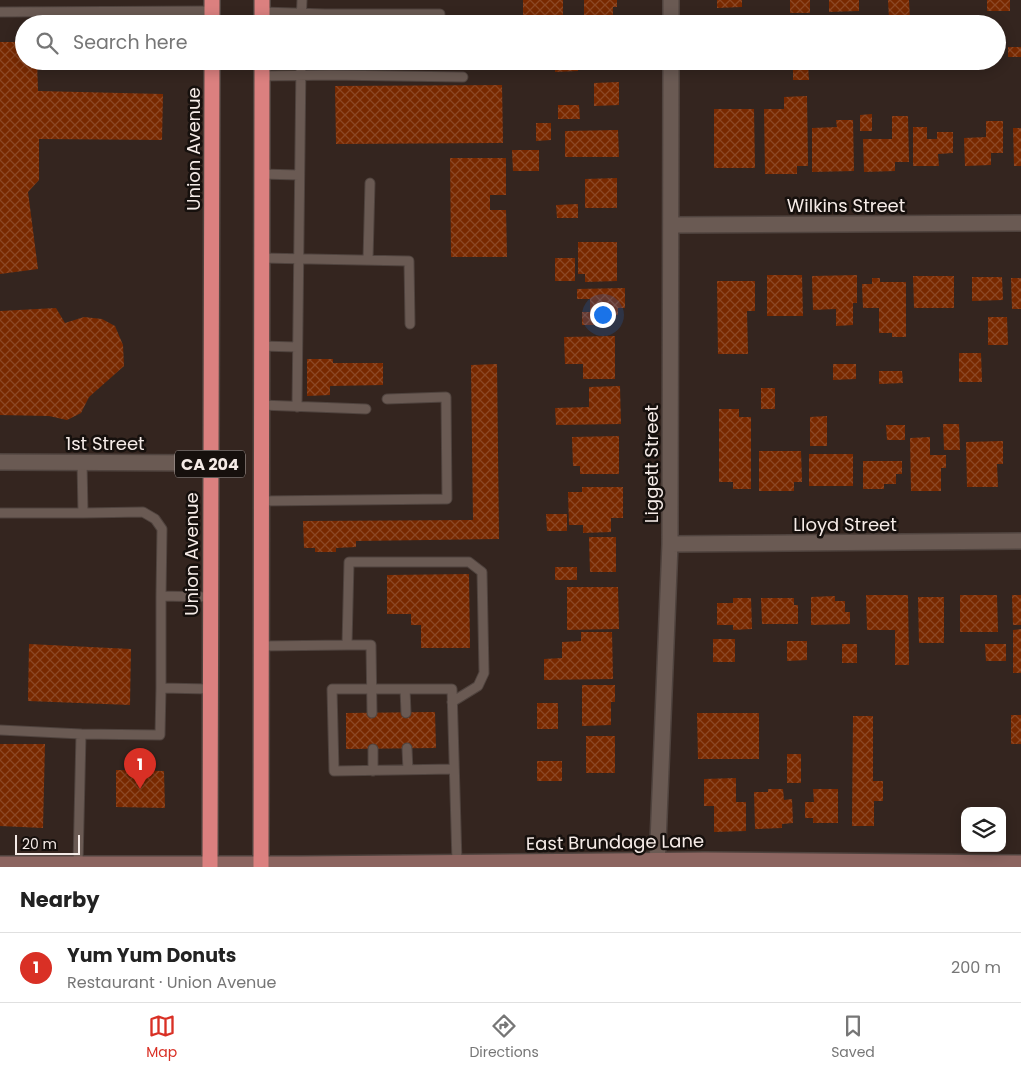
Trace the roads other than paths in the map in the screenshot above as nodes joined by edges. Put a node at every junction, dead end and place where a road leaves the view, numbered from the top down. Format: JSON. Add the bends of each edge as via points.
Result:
{"nodes":[{"id":1,"x":302,"y":0,"type":"edge"},
{"id":2,"x":671,"y":0,"type":"edge"},
{"id":3,"x":0,"y":12,"type":"edge"},
{"id":4,"x":212,"y":12,"type":"edge"},
{"id":5,"x":262,"y":12,"type":"edge"},
{"id":6,"x":302,"y":13,"type":"junction"},
{"id":7,"x":440,"y":14,"type":"dead end"},
{"id":8,"x":671,"y":15,"type":"edge"},
{"id":9,"x":212,"y":70,"type":"edge"},
{"id":10,"x":262,"y":70,"type":"edge"},
{"id":11,"x":268,"y":70,"type":"edge"},
{"id":12,"x":301,"y":70,"type":"edge"},
{"id":13,"x":671,"y":70,"type":"edge"},
{"id":14,"x":301,"y":75,"type":"junction"},
{"id":15,"x":463,"y":77,"type":"dead end"},
{"id":16,"x":261,"y":174,"type":"junction"},
{"id":17,"x":299,"y":175,"type":"junction"},
{"id":18,"x":370,"y":184,"type":"dead end"},
{"id":19,"x":1021,"y":223,"type":"edge"},
{"id":20,"x":670,"y":226,"type":"junction"},
{"id":21,"x":261,"y":258,"type":"junction"},
{"id":22,"x":298,"y":259,"type":"junction"},
{"id":23,"x":368,"y":260,"type":"junction"},
{"id":24,"x":410,"y":324,"type":"dead end"},
{"id":25,"x":261,"y":346,"type":"junction"},
{"id":26,"x":297,"y":347,"type":"junction"},
{"id":27,"x":387,"y":399,"type":"dead end"},
{"id":28,"x":261,"y":406,"type":"junction"},
{"id":29,"x":297,"y":407,"type":"junction"},
{"id":30,"x":366,"y":410,"type":"dead end"},
{"id":31,"x":0,"y":462,"type":"edge"},
{"id":32,"x":82,"y":462,"type":"junction"},
{"id":33,"x":210,"y":463,"type":"junction"},
{"id":34,"x":261,"y":501,"type":"junction"},
{"id":35,"x":1,"y":513,"type":"dead end"},
{"id":36,"x":82,"y":513,"type":"junction"},
{"id":37,"x":1021,"y":541,"type":"edge"},
{"id":38,"x":670,"y":544,"type":"junction"},
{"id":39,"x":161,"y":596,"type":"junction"},
{"id":40,"x":210,"y":597,"type":"junction"},
{"id":41,"x":347,"y":645,"type":"junction"},
{"id":42,"x":261,"y":646,"type":"junction"},
{"id":43,"x":162,"y":688,"type":"junction"},
{"id":44,"x":210,"y":689,"type":"junction"},
{"id":45,"x":372,"y":689,"type":"junction"},
{"id":46,"x":405,"y":689,"type":"junction"},
{"id":47,"x":452,"y":702,"type":"junction"},
{"id":48,"x":372,"y":713,"type":"dead end"},
{"id":49,"x":406,"y":713,"type":"dead end"},
{"id":50,"x":0,"y":730,"type":"edge"},
{"id":51,"x":81,"y":734,"type":"junction"},
{"id":52,"x":406,"y":748,"type":"dead end"},
{"id":53,"x":373,"y":749,"type":"dead end"},
{"id":54,"x":454,"y":769,"type":"junction"},
{"id":55,"x":373,"y":770,"type":"junction"},
{"id":56,"x":408,"y":770,"type":"junction"},
{"id":57,"x":457,"y":862,"type":"junction"},
{"id":58,"x":1021,"y":863,"type":"edge"},
{"id":59,"x":0,"y":864,"type":"edge"},
{"id":60,"x":78,"y":864,"type":"junction"},
{"id":61,"x":657,"y":864,"type":"edge"},
{"id":62,"x":210,"y":866,"type":"edge"},
{"id":63,"x":261,"y":866,"type":"edge"}],
"edges":[{"from":1,"to":6,"type":"lane"},
{"from":2,"to":8,"type":"street"},
{"from":3,"to":4,"type":"lane"},
{"from":5,"to":6,"type":"lane"},
{"from":6,"to":7,"type":"lane"},
{"from":9,"to":33,"type":"highway","name":"Union Avenue","number":"CA 204"},
{"from":10,"to":16,"type":"highway","number":"CA 204"},
{"from":11,"to":14,"type":"lane"},
{"from":12,"to":14,"type":"lane"},
{"from":13,"to":20,"type":"street","name":"Liggett Street"},
{"from":14,"to":15,"type":"lane"},
{"from":14,"to":17,"type":"lane"},
{"from":16,"to":17,"type":"lane"},
{"from":16,"to":21,"type":"highway","number":"CA 204"},
{"from":17,"to":22,"type":"lane"},
{"from":18,"to":23,"type":"lane"},
{"from":19,"to":20,"type":"street","name":"Wilkins Street"},
{"from":20,"to":38,"type":"street","name":"Liggett Street"},
{"from":21,"to":22,"type":"lane"},
{"from":21,"to":25,"type":"highway","number":"CA 204"},
{"from":22,"to":23,"type":"lane"},
{"from":22,"to":26,"type":"lane"},
{"from":23,"to":24,"type":"lane","via":[[410,261]]},
{"from":25,"to":26,"type":"lane"},
{"from":25,"to":28,"type":"highway","number":"CA 204"},
{"from":26,"to":29,"type":"lane"},
{"from":27,"to":34,"type":"lane","via":[[446,398],[448,499]]},
{"from":28,"to":29,"type":"lane"},
{"from":28,"to":34,"type":"highway","number":"CA 204"},
{"from":29,"to":30,"type":"lane"},
{"from":31,"to":32,"type":"street","name":"1st Street"},
{"from":32,"to":33,"type":"street","name":"1st Street"},
{"from":32,"to":36,"type":"lane"},
{"from":33,"to":40,"type":"highway","name":"Union Avenue","number":"CA 204"},
{"from":34,"to":42,"type":"highway","number":"CA 204"},
{"from":35,"to":36,"type":"lane"},
{"from":36,"to":39,"type":"lane","via":[[143,512],[155,519],[162,529]]},
{"from":37,"to":38,"type":"street","name":"Lloyd Street"},
{"from":38,"to":61,"type":"street","name":"Liggett Street"},
{"from":39,"to":40,"type":"lane"},
{"from":39,"to":43,"type":"lane"},
{"from":40,"to":44,"type":"highway","name":"Union Avenue","number":"CA 204"},
{"from":41,"to":42,"type":"lane"},
{"from":41,"to":45,"type":"lane","via":[[371,645]]},
{"from":41,"to":47,"type":"lane","via":[[349,562],[469,562],[482,572],[484,673],[478,686]]},
{"from":42,"to":63,"type":"highway","number":"CA 204"},
{"from":43,"to":44,"type":"lane"},
{"from":43,"to":51,"type":"lane","via":[[160,735]]},
{"from":44,"to":62,"type":"highway","name":"Union Avenue","number":"CA 204"},
{"from":45,"to":46,"type":"lane"},
{"from":45,"to":48,"type":"lane"},
{"from":45,"to":55,"type":"lane","via":[[332,689],[334,771]]},
{"from":46,"to":47,"type":"lane","via":[[452,689]]},
{"from":46,"to":49,"type":"lane"},
{"from":47,"to":54,"type":"lane"},
{"from":50,"to":51,"type":"lane"},
{"from":51,"to":60,"type":"lane"},
{"from":52,"to":56,"type":"lane"},
{"from":53,"to":55,"type":"lane"},
{"from":54,"to":56,"type":"lane"},
{"from":54,"to":57,"type":"lane"},
{"from":55,"to":56,"type":"lane"},
{"from":57,"to":61,"type":"main road","name":"East Brundage Lane"},
{"from":57,"to":63,"type":"main road","name":"East Brundage Lane"},
{"from":58,"to":61,"type":"main road","name":"East Brundage Lane"},
{"from":59,"to":60,"type":"main road","name":"East Brundage Lane"},
{"from":60,"to":62,"type":"main road","name":"East Brundage Lane"},
{"from":62,"to":63,"type":"main road","name":"East Brundage Lane"}]}
